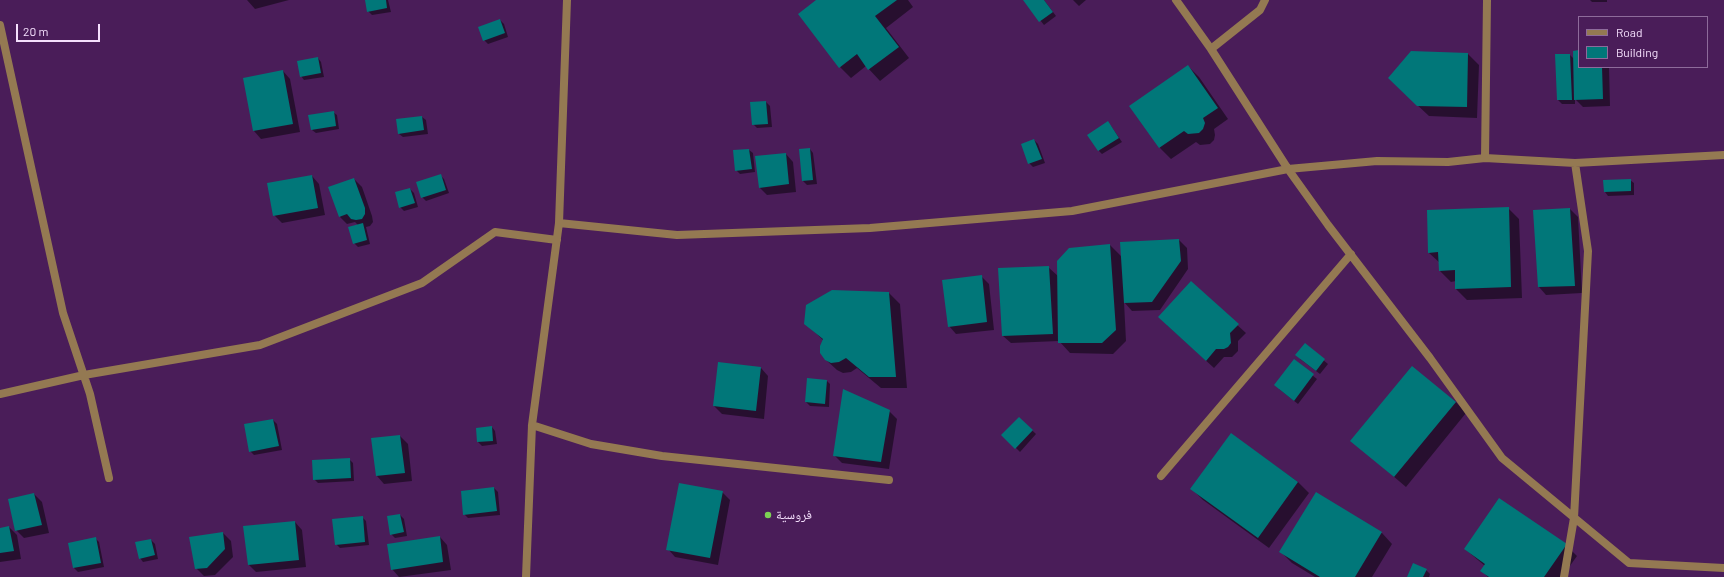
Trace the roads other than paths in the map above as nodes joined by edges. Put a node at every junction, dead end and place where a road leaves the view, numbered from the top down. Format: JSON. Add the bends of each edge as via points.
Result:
{"nodes":[{"id":1,"x":567,"y":0,"type":"edge"},
{"id":2,"x":1176,"y":0,"type":"edge"},
{"id":3,"x":1265,"y":0,"type":"edge"},
{"id":4,"x":1487,"y":0,"type":"edge"},
{"id":5,"x":0,"y":25,"type":"edge"},
{"id":6,"x":1211,"y":49,"type":"junction"},
{"id":7,"x":1724,"y":155,"type":"edge"},
{"id":8,"x":1485,"y":158,"type":"junction"},
{"id":9,"x":1575,"y":163,"type":"junction"},
{"id":10,"x":1288,"y":169,"type":"junction"},
{"id":11,"x":559,"y":222,"type":"junction"},
{"id":12,"x":557,"y":240,"type":"junction"},
{"id":13,"x":1351,"y":254,"type":"junction"},
{"id":14,"x":84,"y":375,"type":"junction"},
{"id":15,"x":0,"y":394,"type":"edge"},
{"id":16,"x":532,"y":425,"type":"junction"},
{"id":17,"x":1161,"y":476,"type":"dead end"},
{"id":18,"x":109,"y":478,"type":"dead end"},
{"id":19,"x":889,"y":480,"type":"dead end"},
{"id":20,"x":1574,"y":518,"type":"junction"},
{"id":21,"x":1724,"y":568,"type":"edge"},
{"id":22,"x":526,"y":577,"type":"edge"},
{"id":23,"x":1564,"y":577,"type":"edge"}],
"edges":[{"from":1,"to":11,"type":"street"},
{"from":2,"to":6,"type":"street"},
{"from":3,"to":6,"type":"street","via":[[1260,10]]},
{"from":4,"to":8,"type":"street"},
{"from":5,"to":14,"type":"street","via":[[63,313]]},
{"from":6,"to":10,"type":"street"},
{"from":7,"to":9,"type":"street"},
{"from":8,"to":9,"type":"street"},
{"from":8,"to":10,"type":"street","via":[[1448,162],[1377,161]]},
{"from":9,"to":20,"type":"street","via":[[1588,252]]},
{"from":10,"to":11,"type":"street","via":[[1072,211],[870,228],[677,235]]},
{"from":10,"to":13,"type":"street"},
{"from":11,"to":12,"type":"street"},
{"from":12,"to":14,"type":"street","via":[[495,232],[422,283],[260,345]]},
{"from":12,"to":16,"type":"street"},
{"from":13,"to":17,"type":"street"},
{"from":13,"to":20,"type":"street","via":[[1502,458]]},
{"from":14,"to":15,"type":"street"},
{"from":14,"to":18,"type":"street"},
{"from":16,"to":19,"type":"street","via":[[591,444],[662,456]]},
{"from":16,"to":22,"type":"street"},
{"from":20,"to":21,"type":"street","via":[[1629,563]]},
{"from":20,"to":23,"type":"street"}]}
